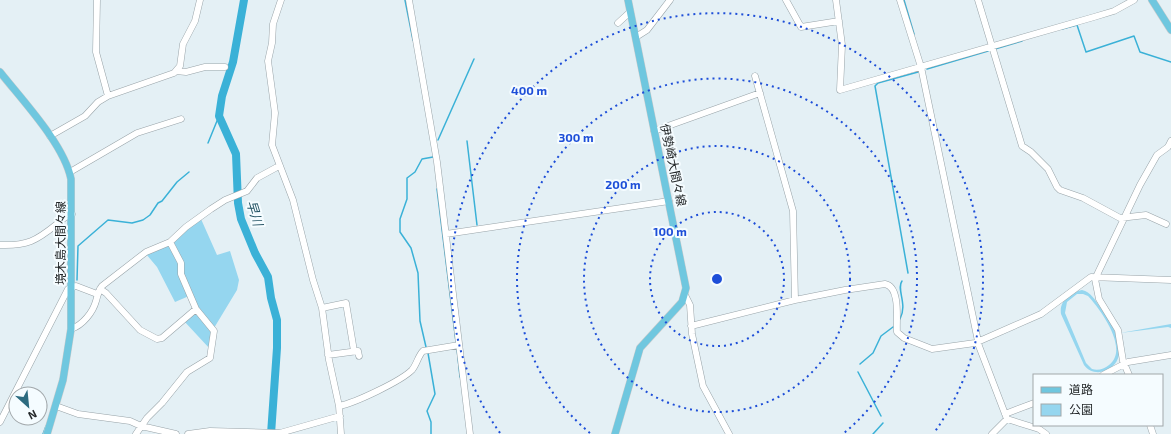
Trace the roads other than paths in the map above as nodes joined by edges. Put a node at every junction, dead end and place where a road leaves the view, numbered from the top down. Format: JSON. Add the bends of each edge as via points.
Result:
{"nodes":[{"id":1,"x":97,"y":0,"type":"edge"},
{"id":2,"x":200,"y":0,"type":"edge"},
{"id":3,"x":281,"y":0,"type":"edge"},
{"id":4,"x":410,"y":0,"type":"edge"},
{"id":5,"x":628,"y":0,"type":"edge"},
{"id":6,"x":670,"y":0,"type":"edge"},
{"id":7,"x":786,"y":0,"type":"edge"},
{"id":8,"x":836,"y":0,"type":"edge"},
{"id":9,"x":900,"y":0,"type":"edge"},
{"id":10,"x":978,"y":0,"type":"edge"},
{"id":11,"x":1134,"y":0,"type":"edge"},
{"id":12,"x":1152,"y":0,"type":"edge"},
{"id":13,"x":630,"y":12,"type":"junction"},
{"id":14,"x":839,"y":21,"type":"junction"},
{"id":15,"x":618,"y":23,"type":"dead end"},
{"id":16,"x":1171,"y":30,"type":"edge"},
{"id":17,"x":636,"y":37,"type":"junction"},
{"id":18,"x":992,"y":47,"type":"junction"},
{"id":19,"x":225,"y":67,"type":"dead end"},
{"id":20,"x":921,"y":67,"type":"junction"},
{"id":21,"x":176,"y":71,"type":"junction"},
{"id":22,"x":0,"y":72,"type":"edge"},
{"id":23,"x":755,"y":76,"type":"dead end"},
{"id":24,"x":760,"y":93,"type":"junction"},
{"id":25,"x":108,"y":96,"type":"junction"},
{"id":26,"x":181,"y":119,"type":"dead end"},
{"id":27,"x":654,"y":131,"type":"junction"},
{"id":28,"x":50,"y":136,"type":"junction"},
{"id":29,"x":1171,"y":141,"type":"edge"},
{"id":30,"x":279,"y":166,"type":"junction"},
{"id":31,"x":70,"y":172,"type":"junction"},
{"id":32,"x":669,"y":201,"type":"junction"},
{"id":33,"x":72,"y":214,"type":"junction"},
{"id":34,"x":1123,"y":219,"type":"junction"},
{"id":35,"x":1166,"y":224,"type":"dead end"},
{"id":36,"x":446,"y":234,"type":"junction"},
{"id":37,"x":170,"y":242,"type":"junction"},
{"id":38,"x":0,"y":244,"type":"edge"},
{"id":39,"x":1095,"y":276,"type":"junction"},
{"id":40,"x":1171,"y":280,"type":"edge"},
{"id":41,"x":72,"y":286,"type":"junction"},
{"id":42,"x":98,"y":292,"type":"junction"},
{"id":43,"x":685,"y":295,"type":"junction"},
{"id":44,"x":795,"y":300,"type":"junction"},
{"id":45,"x":322,"y":308,"type":"junction"},
{"id":46,"x":196,"y":309,"type":"junction"},
{"id":47,"x":692,"y":326,"type":"junction"},
{"id":48,"x":71,"y":329,"type":"junction"},
{"id":49,"x":978,"y":342,"type":"junction"},
{"id":50,"x":459,"y":345,"type":"junction"},
{"id":51,"x":354,"y":352,"type":"junction"},
{"id":52,"x":328,"y":355,"type":"junction"},
{"id":53,"x":1171,"y":355,"type":"edge"},
{"id":54,"x":359,"y":356,"type":"dead end"},
{"id":55,"x":1124,"y":363,"type":"junction"},
{"id":56,"x":1105,"y":374,"type":"edge"},
{"id":57,"x":1129,"y":374,"type":"edge"},
{"id":58,"x":1033,"y":404,"type":"edge"},
{"id":59,"x":56,"y":406,"type":"junction"},
{"id":60,"x":339,"y":406,"type":"junction"},
{"id":61,"x":340,"y":416,"type":"junction"},
{"id":62,"x":1006,"y":417,"type":"junction"},
{"id":63,"x":0,"y":422,"type":"edge"},
{"id":64,"x":141,"y":426,"type":"junction"},
{"id":65,"x":47,"y":434,"type":"edge"},
{"id":66,"x":136,"y":434,"type":"edge"},
{"id":67,"x":176,"y":434,"type":"edge"},
{"id":68,"x":188,"y":434,"type":"edge"},
{"id":69,"x":341,"y":434,"type":"edge"},
{"id":70,"x":470,"y":434,"type":"edge"},
{"id":71,"x":615,"y":434,"type":"edge"},
{"id":72,"x":729,"y":434,"type":"edge"},
{"id":73,"x":992,"y":434,"type":"edge"},
{"id":74,"x":1046,"y":434,"type":"edge"}],
"edges":[{"from":1,"to":25,"type":"street","via":[[96,52]]},
{"from":2,"to":21,"type":"street","via":[[196,21],[182,44],[180,66]]},
{"from":3,"to":30,"type":"street","via":[[273,24],[268,61],[275,113],[272,145]]},
{"from":4,"to":36,"type":"street","via":[[437,157]]},
{"from":5,"to":13,"type":"main road","name":"伊勢崎大間々線"},
{"from":6,"to":17,"type":"street","via":[[647,30]]},
{"from":7,"to":14,"type":"street","via":[[801,27]]},
{"from":8,"to":14,"type":"street"},
{"from":9,"to":20,"type":"street"},
{"from":10,"to":18,"type":"street"},
{"from":11,"to":18,"type":"street","via":[[1104,14]]},
{"from":12,"to":16,"type":"main road"},
{"from":13,"to":15,"type":"street"},
{"from":13,"to":17,"type":"main road","name":"伊勢崎大間々線"},
{"from":14,"to":20,"type":"street","via":[[842,45],[840,90]]},
{"from":17,"to":27,"type":"main road","name":"伊勢崎大間々線"},
{"from":18,"to":20,"type":"street"},
{"from":18,"to":34,"type":"street","via":[[1022,146],[1048,169],[1058,188]]},
{"from":19,"to":21,"type":"street","via":[[208,66],[186,72]]},
{"from":20,"to":49,"type":"street"},
{"from":21,"to":25,"type":"street","via":[[171,75]]},
{"from":22,"to":28,"type":"main road","name":"境木島大間々線"},
{"from":23,"to":24,"type":"street"},
{"from":24,"to":27,"type":"street"},
{"from":24,"to":44,"type":"street","via":[[793,211]]},
{"from":25,"to":28,"type":"street","via":[[85,116]]},
{"from":26,"to":31,"type":"street","via":[[137,133]]},
{"from":27,"to":32,"type":"main road","name":"伊勢崎大間々線"},
{"from":28,"to":31,"type":"main road","name":"境木島大間々線"},
{"from":29,"to":34,"type":"street","via":[[1168,147],[1157,155]]},
{"from":30,"to":37,"type":"street","via":[[257,178],[245,192],[218,204]]},
{"from":30,"to":45,"type":"street","via":[[293,200]]},
{"from":31,"to":33,"type":"main road","name":"境木島大間々線"},
{"from":32,"to":36,"type":"street"},
{"from":32,"to":43,"type":"main road","name":"伊勢崎大間々線","via":[[686,284]]},
{"from":33,"to":38,"type":"street","via":[[34,241],[20,245]]},
{"from":33,"to":41,"type":"main road","name":"境木島大間々線"},
{"from":34,"to":35,"type":"street","via":[[1146,215]]},
{"from":34,"to":39,"type":"street"},
{"from":36,"to":50,"type":"street"},
{"from":37,"to":42,"type":"street","via":[[146,252]]},
{"from":37,"to":46,"type":"street","via":[[181,263],[181,274]]},
{"from":39,"to":40,"type":"street"},
{"from":39,"to":49,"type":"street","via":[[1085,280],[1041,314]]},
{"from":39,"to":55,"type":"street","via":[[1099,299],[1118,330]]},
{"from":41,"to":42,"type":"street"},
{"from":41,"to":48,"type":"main road","name":"境木島大間々線"},
{"from":41,"to":63,"type":"street","via":[[62,299]]},
{"from":42,"to":46,"type":"street","via":[[106,293],[140,330],[157,339],[162,338]]},
{"from":42,"to":48,"type":"street","via":[[90,312],[79,325]]},
{"from":43,"to":47,"type":"street","via":[[690,305]]},
{"from":43,"to":71,"type":"main road","via":[[640,348]]},
{"from":44,"to":47,"type":"street"},
{"from":44,"to":49,"type":"street","via":[[888,284],[896,301],[897,332],[904,338],[932,349]]},
{"from":45,"to":51,"type":"street","via":[[346,303]]},
{"from":45,"to":52,"type":"street"},
{"from":46,"to":64,"type":"street","via":[[214,333],[211,357],[187,372]]},
{"from":47,"to":72,"type":"street","via":[[703,386]]},
{"from":48,"to":59,"type":"main road","name":"境木島大間々線"},
{"from":49,"to":62,"type":"street"},
{"from":50,"to":60,"type":"street","via":[[423,351],[414,368],[403,377]]},
{"from":50,"to":70,"type":"street"},
{"from":51,"to":52,"type":"street"},
{"from":51,"to":54,"type":"street","via":[[358,351]]},
{"from":52,"to":60,"type":"street"},
{"from":53,"to":55,"type":"street"},
{"from":55,"to":56,"type":"street"},
{"from":55,"to":57,"type":"street"},
{"from":58,"to":62,"type":"street"},
{"from":59,"to":64,"type":"street","via":[[86,416],[130,421]]},
{"from":59,"to":65,"type":"main road","name":"境木島大間々線"},
{"from":60,"to":61,"type":"street"},
{"from":61,"to":68,"type":"street","via":[[285,432],[210,431]]},
{"from":61,"to":69,"type":"street"},
{"from":62,"to":73,"type":"street"},
{"from":62,"to":74,"type":"street"},
{"from":64,"to":66,"type":"street"},
{"from":64,"to":67,"type":"street"}]}
